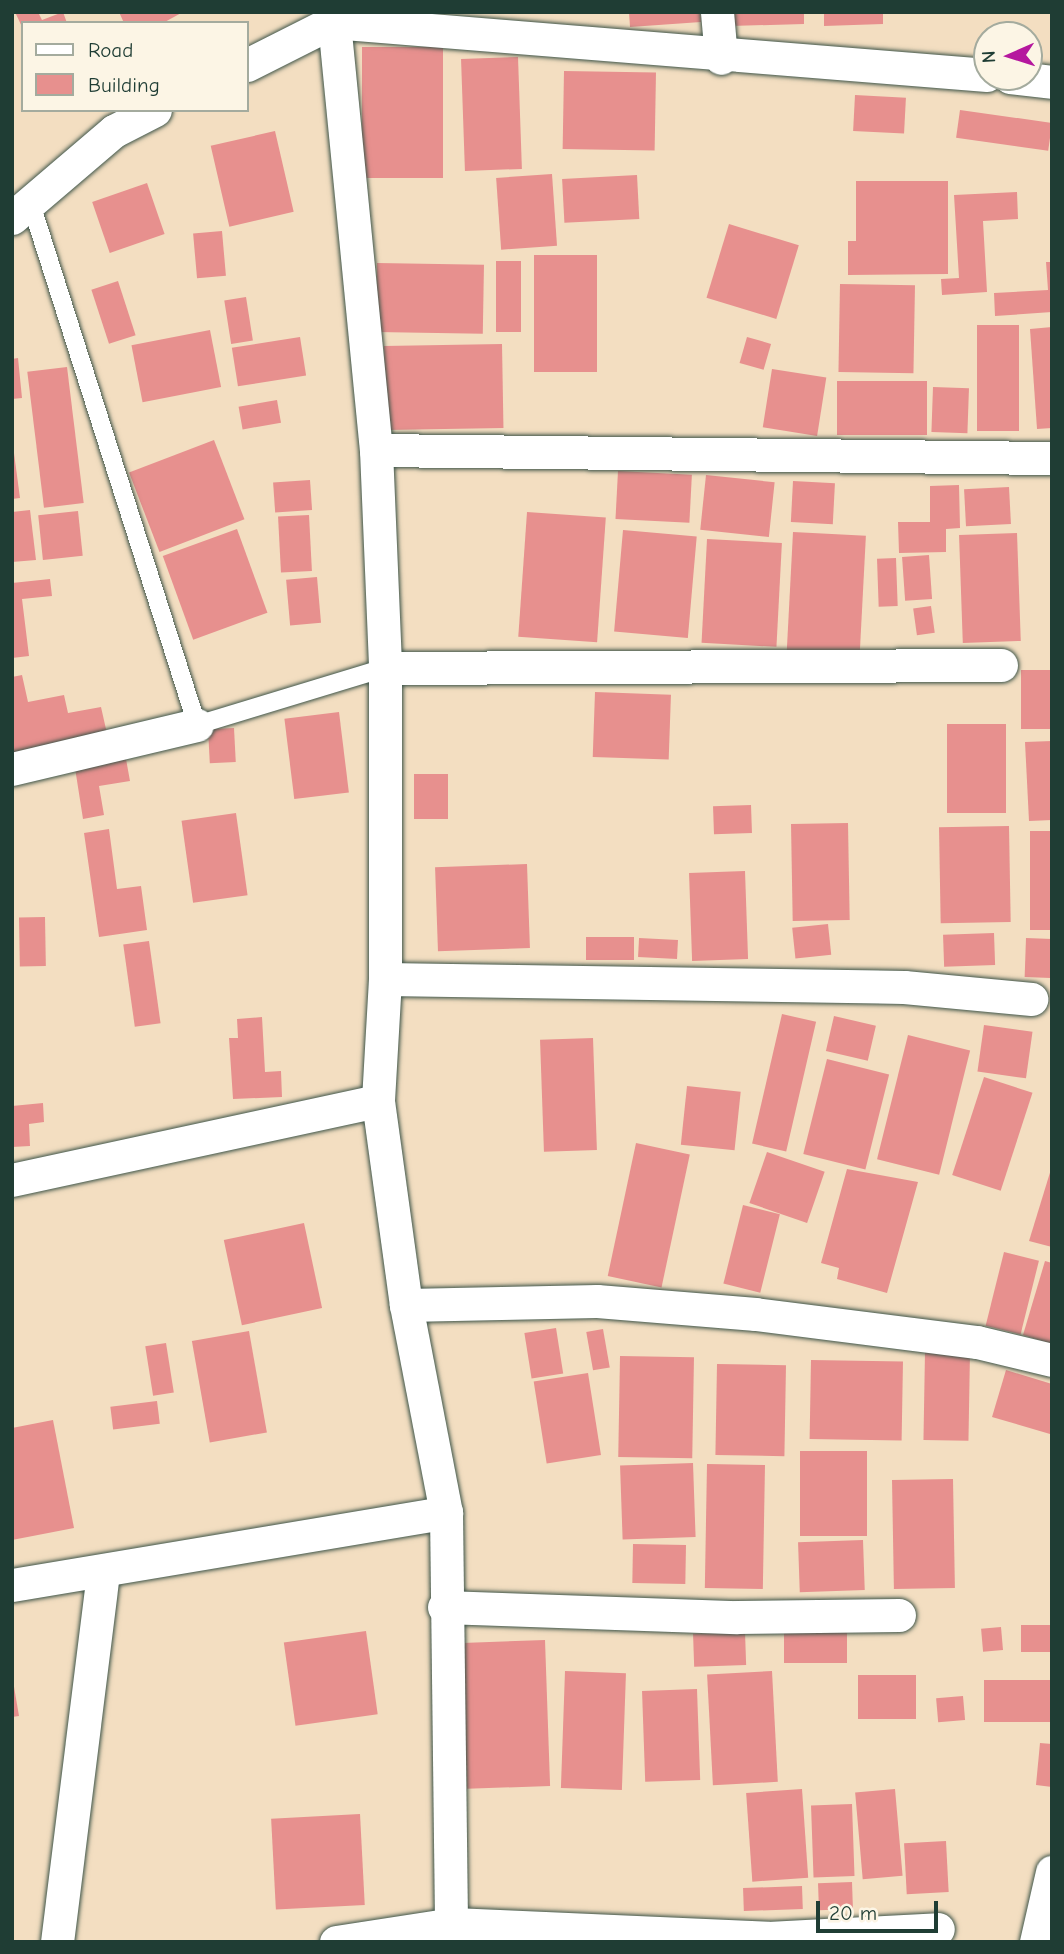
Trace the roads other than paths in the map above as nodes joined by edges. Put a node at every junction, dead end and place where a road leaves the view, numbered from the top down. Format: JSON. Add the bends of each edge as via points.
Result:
{"nodes":[{"id":1,"x":717,"y":12,"type":"edge"},
{"id":2,"x":333,"y":17,"type":"edge"},
{"id":3,"x":720,"y":58,"type":"junction"},
{"id":4,"x":248,"y":64,"type":"edge"},
{"id":5,"x":973,"y":74,"type":"edge"},
{"id":6,"x":151,"y":112,"type":"edge"},
{"id":7,"x":22,"y":212,"type":"edge"},
{"id":8,"x":376,"y":450,"type":"junction"},
{"id":9,"x":1052,"y":458,"type":"edge"},
{"id":10,"x":1001,"y":666,"type":"dead end"},
{"id":11,"x":385,"y":668,"type":"junction"},
{"id":12,"x":197,"y":725,"type":"junction"},
{"id":13,"x":12,"y":769,"type":"edge"},
{"id":14,"x":385,"y":979,"type":"junction"},
{"id":15,"x":1031,"y":999,"type":"dead end"},
{"id":16,"x":378,"y":1101,"type":"junction"},
{"id":17,"x":12,"y":1181,"type":"edge"},
{"id":18,"x":406,"y":1304,"type":"junction"},
{"id":19,"x":1052,"y":1360,"type":"edge"},
{"id":20,"x":446,"y":1512,"type":"junction"},
{"id":21,"x":103,"y":1574,"type":"junction"},
{"id":22,"x":12,"y":1585,"type":"edge"},
{"id":23,"x":444,"y":1607,"type":"junction"},
{"id":24,"x":899,"y":1615,"type":"dead end"},
{"id":25,"x":1052,"y":1872,"type":"edge"},
{"id":26,"x":938,"y":1929,"type":"dead end"},
{"id":27,"x":452,"y":1933,"type":"edge"},
{"id":28,"x":57,"y":1942,"type":"edge"},
{"id":29,"x":336,"y":1942,"type":"edge"},
{"id":30,"x":1036,"y":1942,"type":"edge"}],
"edges":[{"from":1,"to":3,"type":"street"},
{"from":2,"to":3,"type":"street"},
{"from":2,"to":4,"type":"street"},
{"from":2,"to":8,"type":"street"},
{"from":3,"to":5,"type":"street"},
{"from":6,"to":7,"type":"street","via":[[114,131]]},
{"from":7,"to":12,"type":"lane"},
{"from":8,"to":9,"type":"street"},
{"from":8,"to":11,"type":"street"},
{"from":10,"to":11,"type":"street"},
{"from":11,"to":12,"type":"lane"},
{"from":11,"to":14,"type":"street"},
{"from":12,"to":13,"type":"street"},
{"from":14,"to":15,"type":"street","via":[[904,987]]},
{"from":14,"to":16,"type":"street"},
{"from":16,"to":17,"type":"street"},
{"from":16,"to":18,"type":"street"},
{"from":18,"to":19,"type":"street","via":[[597,1301],[755,1314],[977,1342]]},
{"from":18,"to":20,"type":"street"},
{"from":20,"to":21,"type":"street"},
{"from":20,"to":23,"type":"street"},
{"from":21,"to":22,"type":"street"},
{"from":21,"to":28,"type":"street"},
{"from":23,"to":24,"type":"street","via":[[724,1617]]},
{"from":23,"to":27,"type":"street"},
{"from":25,"to":30,"type":"street"},
{"from":26,"to":27,"type":"street","via":[[768,1938]]},
{"from":27,"to":29,"type":"street"}]}
